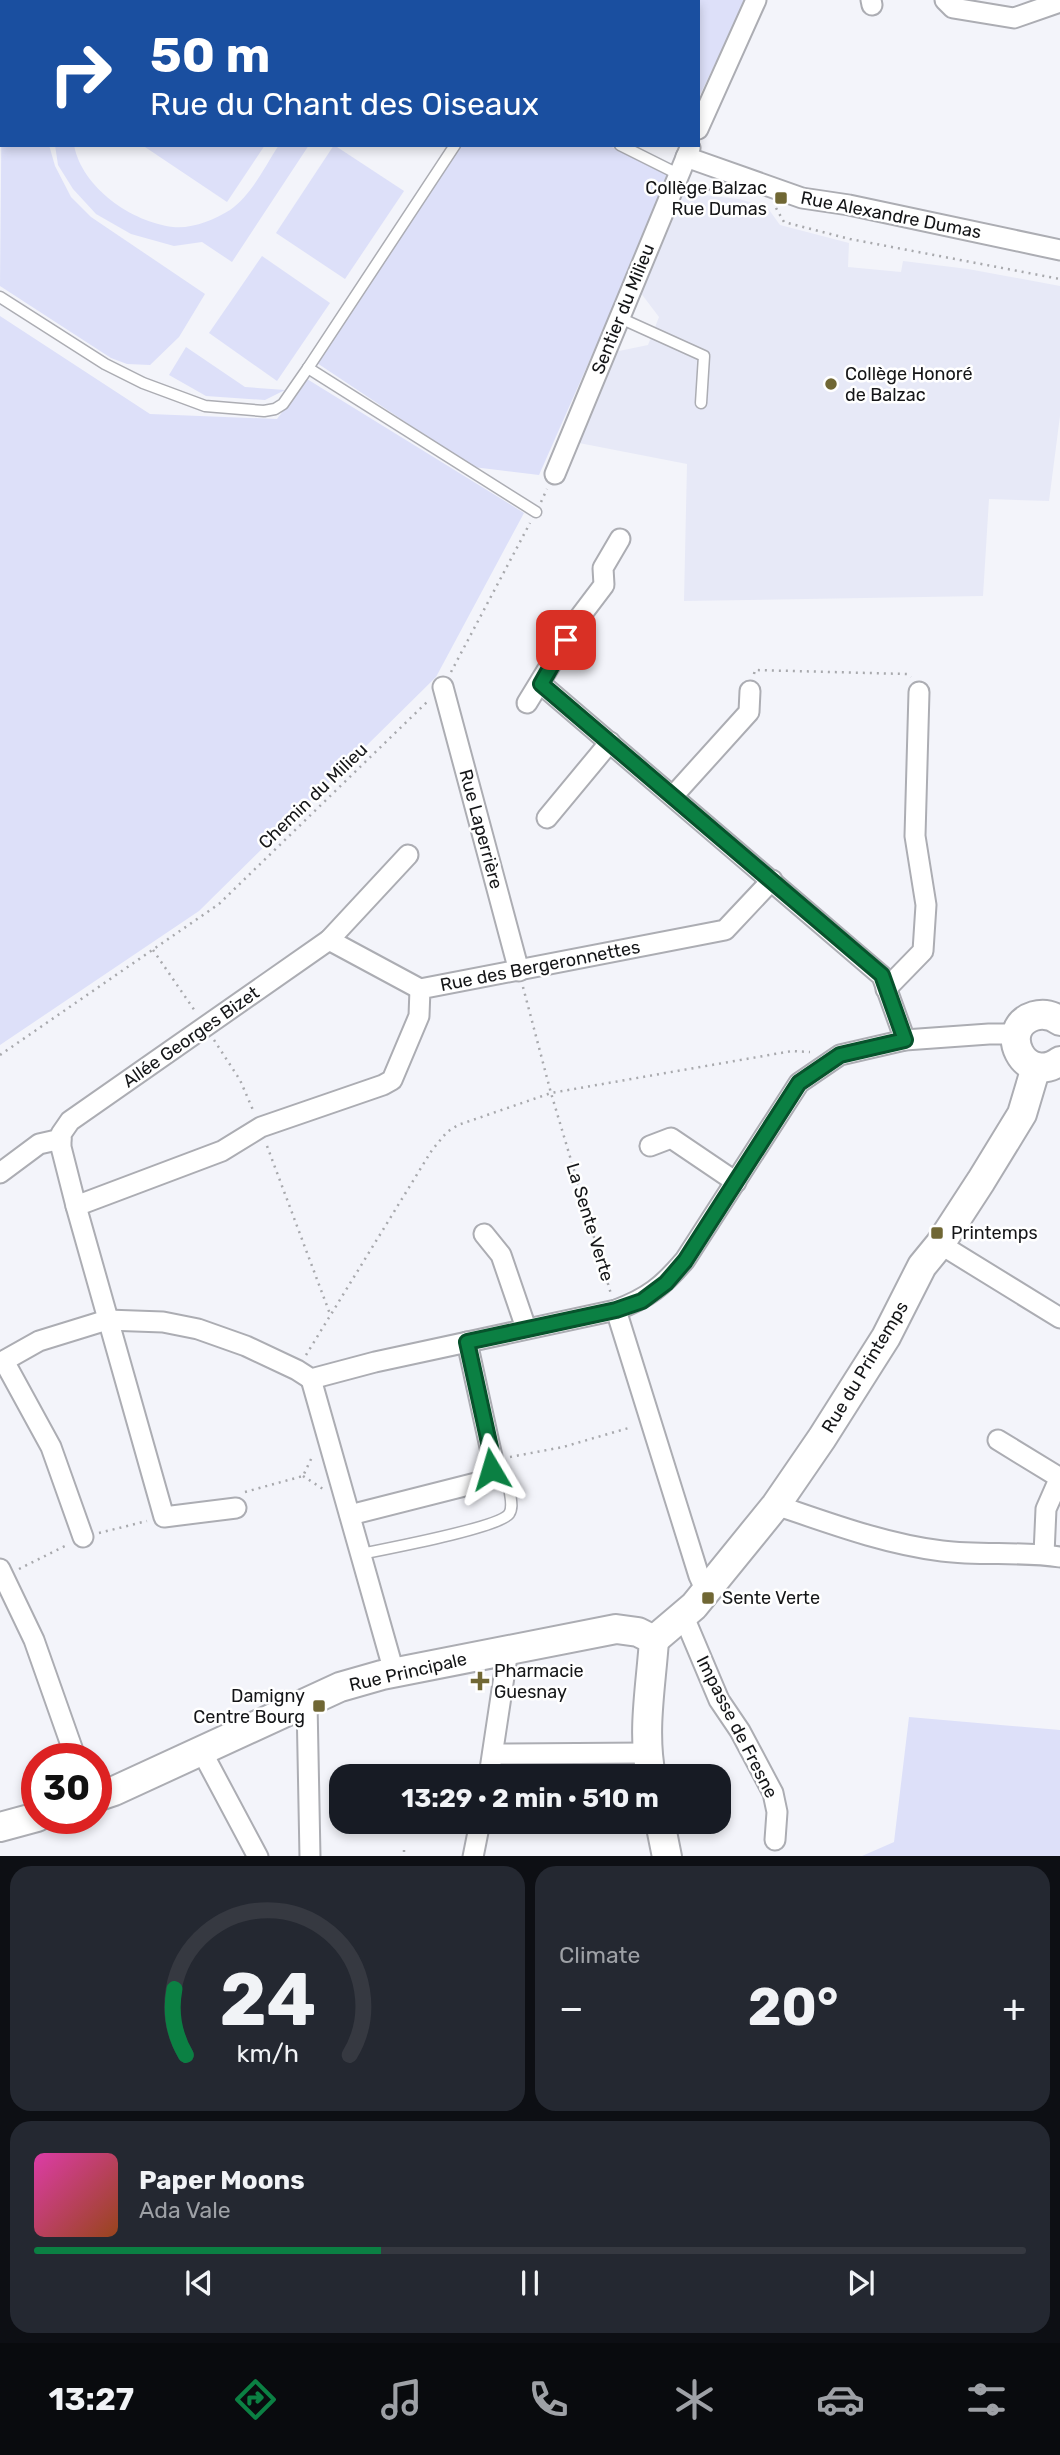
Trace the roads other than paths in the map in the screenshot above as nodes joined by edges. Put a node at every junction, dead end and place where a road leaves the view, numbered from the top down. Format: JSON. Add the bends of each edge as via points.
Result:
{"nodes":[{"id":1,"x":756,"y":0,"type":"edge"},
{"id":2,"x":945,"y":0,"type":"edge"},
{"id":3,"x":1060,"y":2,"type":"edge"},
{"id":4,"x":700,"y":126,"type":"edge"},
{"id":5,"x":454,"y":147,"type":"edge"},
{"id":6,"x":629,"y":147,"type":"edge"},
{"id":7,"x":685,"y":159,"type":"edge"},
{"id":8,"x":1060,"y":250,"type":"edge"},
{"id":9,"x":0,"y":297,"type":"edge"},
{"id":10,"x":620,"y":317,"type":"junction"},
{"id":11,"x":308,"y":368,"type":"junction"},
{"id":12,"x":701,"y":403,"type":"dead end"},
{"id":13,"x":555,"y":474,"type":"road end"},
{"id":14,"x":536,"y":512,"type":"road end"},
{"id":15,"x":620,"y":539,"type":"dead end"},
{"id":16,"x":541,"y":684,"type":"junction"},
{"id":17,"x":443,"y":687,"type":"road end"},
{"id":18,"x":750,"y":691,"type":"road end"},
{"id":19,"x":919,"y":692,"type":"road end"},
{"id":20,"x":527,"y":703,"type":"dead end"},
{"id":21,"x":610,"y":742,"type":"junction"},
{"id":22,"x":674,"y":795,"type":"junction"},
{"id":23,"x":547,"y":818,"type":"dead end"},
{"id":24,"x":408,"y":855,"type":"dead end"},
{"id":25,"x":772,"y":880,"type":"junction"},
{"id":26,"x":329,"y":940,"type":"junction"},
{"id":27,"x":519,"y":971,"type":"junction"},
{"id":28,"x":420,"y":989,"type":"junction"},
{"id":29,"x":886,"y":989,"type":"junction"},
{"id":30,"x":1060,"y":1021,"type":"edge"},
{"id":31,"x":1016,"y":1034,"type":"junction"},
{"id":32,"x":905,"y":1040,"type":"junction"},
{"id":33,"x":1048,"y":1064,"type":"edge"},
{"id":34,"x":61,"y":1139,"type":"junction"},
{"id":35,"x":650,"y":1146,"type":"dead end"},
{"id":36,"x":0,"y":1173,"type":"edge"},
{"id":37,"x":736,"y":1181,"type":"junction"},
{"id":38,"x":76,"y":1206,"type":"junction"},
{"id":39,"x":484,"y":1234,"type":"dead end"},
{"id":40,"x":940,"y":1244,"type":"junction"},
{"id":41,"x":616,"y":1310,"type":"junction"},
{"id":42,"x":1060,"y":1318,"type":"edge"},
{"id":43,"x":107,"y":1320,"type":"junction"},
{"id":44,"x":526,"y":1328,"type":"junction"},
{"id":45,"x":467,"y":1342,"type":"junction"},
{"id":46,"x":2,"y":1362,"type":"edge"},
{"id":47,"x":304,"y":1374,"type":"junction"},
{"id":48,"x":998,"y":1440,"type":"dead end"},
{"id":49,"x":492,"y":1465,"type":"junction"},
{"id":50,"x":1060,"y":1478,"type":"edge"},
{"id":51,"x":776,"y":1505,"type":"junction"},
{"id":52,"x":236,"y":1508,"type":"road end"},
{"id":53,"x":350,"y":1515,"type":"junction"},
{"id":54,"x":83,"y":1537,"type":"dead end"},
{"id":55,"x":362,"y":1554,"type":"junction"},
{"id":56,"x":1052,"y":1556,"type":"edge"},
{"id":57,"x":1,"y":1574,"type":"edge"},
{"id":58,"x":706,"y":1591,"type":"junction"},
{"id":59,"x":684,"y":1617,"type":"junction"},
{"id":60,"x":654,"y":1640,"type":"junction"},
{"id":61,"x":508,"y":1650,"type":"junction"},
{"id":62,"x":394,"y":1672,"type":"junction"},
{"id":63,"x":307,"y":1702,"type":"junction"},
{"id":64,"x":69,"y":1743,"type":"edge"},
{"id":65,"x":201,"y":1750,"type":"junction"},
{"id":66,"x":493,"y":1754,"type":"junction"},
{"id":67,"x":491,"y":1764,"type":"edge"},
{"id":68,"x":635,"y":1764,"type":"edge"},
{"id":69,"x":649,"y":1764,"type":"edge"},
{"id":70,"x":112,"y":1792,"type":"edge"},
{"id":71,"x":21,"y":1821,"type":"edge"},
{"id":72,"x":0,"y":1827,"type":"edge"},
{"id":73,"x":478,"y":1834,"type":"edge"},
{"id":74,"x":662,"y":1834,"type":"edge"},
{"id":75,"x":775,"y":1840,"type":"dead end"},
{"id":76,"x":257,"y":1856,"type":"edge"},
{"id":77,"x":310,"y":1856,"type":"edge"},
{"id":78,"x":473,"y":1856,"type":"edge"},
{"id":79,"x":667,"y":1856,"type":"edge"}],
"edges":[{"from":1,"to":4,"type":"street"},
{"from":2,"to":3,"type":"street","via":[[953,8],[1014,18]]},
{"from":5,"to":11,"type":"lane"},
{"from":6,"to":7,"type":"lane"},
{"from":7,"to":8,"type":"street","name":"Rue Alexandre Dumas","via":[[802,198]]},
{"from":7,"to":10,"type":"street","name":"Sentier du Milieu"},
{"from":9,"to":11,"type":"lane","via":[[105,364],[205,406],[275,410]]},
{"from":10,"to":12,"type":"lane","via":[[704,356]]},
{"from":10,"to":13,"type":"street","name":"Sentier du Milieu"},
{"from":11,"to":14,"type":"lane"},
{"from":15,"to":16,"type":"street","via":[[603,568],[604,585]]},
{"from":16,"to":20,"type":"street"},
{"from":16,"to":21,"type":"street"},
{"from":17,"to":27,"type":"street","name":"Rue Laperrière"},
{"from":18,"to":22,"type":"street","via":[[749,712]]},
{"from":19,"to":29,"type":"street","via":[[915,836],[926,905],[923,951]]},
{"from":21,"to":22,"type":"street"},
{"from":21,"to":23,"type":"street"},
{"from":22,"to":25,"type":"street"},
{"from":24,"to":26,"type":"street","name":"Allée Georges Bizet"},
{"from":25,"to":27,"type":"street","name":"Rue des Bergeronnettes","via":[[725,930]]},
{"from":25,"to":29,"type":"street","via":[[882,975]]},
{"from":26,"to":28,"type":"street"},
{"from":26,"to":34,"type":"street","name":"Allée Georges Bizet","via":[[70,1121]]},
{"from":27,"to":28,"type":"street","name":"Rue des Bergeronnettes"},
{"from":28,"to":38,"type":"street","name":"Rue des Bergeronnettes","via":[[419,1016],[391,1080],[261,1127],[222,1151]]},
{"from":29,"to":32,"type":"street"},
{"from":30,"to":31,"type":"main road","via":[[1038,1014],[1028,1018]]},
{"from":31,"to":32,"type":"street"},
{"from":31,"to":33,"type":"main road","via":[[1019,1055],[1026,1062]]},
{"from":32,"to":37,"type":"street","via":[[840,1055],[799,1083]]},
{"from":33,"to":40,"type":"main road","name":"Rue du Printemps"},
{"from":34,"to":36,"type":"street","via":[[39,1144]]},
{"from":34,"to":38,"type":"street"},
{"from":35,"to":37,"type":"street","via":[[671,1138]]},
{"from":37,"to":41,"type":"street","via":[[666,1283],[642,1301]]},
{"from":38,"to":43,"type":"street"},
{"from":39,"to":44,"type":"street","via":[[501,1255]]},
{"from":40,"to":42,"type":"street"},
{"from":40,"to":51,"type":"main road","name":"Rue du Printemps","via":[[922,1266],[880,1348]]},
{"from":41,"to":44,"type":"street"},
{"from":41,"to":58,"type":"street"},
{"from":43,"to":46,"type":"street","via":[[39,1341]]},
{"from":43,"to":47,"type":"street","via":[[163,1322],[198,1329]]},
{"from":43,"to":52,"type":"street","via":[[164,1517]]},
{"from":44,"to":45,"type":"street"},
{"from":45,"to":47,"type":"street"},
{"from":45,"to":49,"type":"street"},
{"from":46,"to":54,"type":"street","via":[[51,1447]]},
{"from":47,"to":53,"type":"street"},
{"from":48,"to":50,"type":"street"},
{"from":49,"to":53,"type":"street","via":[[491,1475],[484,1481]]},
{"from":49,"to":55,"type":"lane","via":[[509,1485],[512,1505],[508,1516]]},
{"from":50,"to":56,"type":"street","via":[[1046,1509]]},
{"from":51,"to":56,"type":"street","via":[[920,1548]]},
{"from":51,"to":58,"type":"main road","name":"Rue du Printemps"},
{"from":53,"to":55,"type":"street"},
{"from":55,"to":62,"type":"street"},
{"from":57,"to":64,"type":"street","via":[[34,1640]]},
{"from":58,"to":59,"type":"main road","name":"Rue du Printemps"},
{"from":59,"to":60,"type":"main road","name":"Rue du Printemps"},
{"from":59,"to":75,"type":"street","name":"Impasse de Fresne","via":[[719,1700],[774,1793]]},
{"from":60,"to":61,"type":"main road","name":"Rue Principale","via":[[616,1629]]},
{"from":60,"to":69,"type":"main road","via":[[646,1722]]},
{"from":61,"to":62,"type":"main road","name":"Rue Principale"},
{"from":61,"to":66,"type":"street"},
{"from":62,"to":63,"type":"main road","name":"Rue Principale"},
{"from":63,"to":65,"type":"main road","name":"Rue Principale"},
{"from":63,"to":77,"type":"street"},
{"from":65,"to":70,"type":"main road","name":"Rue Principale"},
{"from":65,"to":76,"type":"street"},
{"from":66,"to":67,"type":"street"},
{"from":66,"to":68,"type":"street"},
{"from":71,"to":72,"type":"main road"},
{"from":73,"to":78,"type":"street"},
{"from":74,"to":79,"type":"main road"}]}
